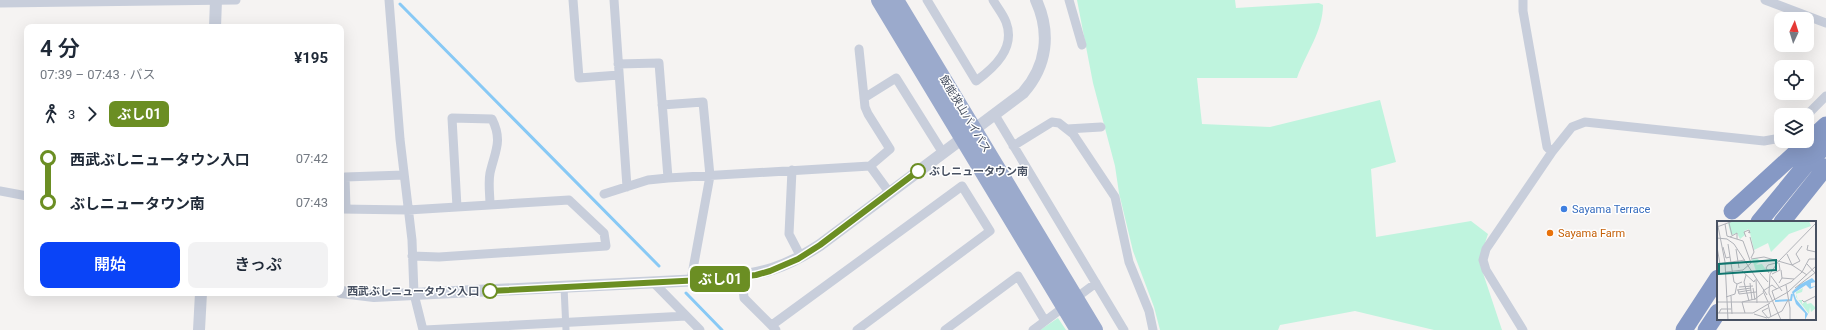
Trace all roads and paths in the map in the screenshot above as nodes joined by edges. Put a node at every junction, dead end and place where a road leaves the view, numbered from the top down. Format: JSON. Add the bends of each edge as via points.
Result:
{"nodes":[{"id":1,"x":216,"y":0,"type":"edge"},
{"id":2,"x":236,"y":0,"type":"edge"},
{"id":3,"x":389,"y":0,"type":"edge"},
{"id":4,"x":573,"y":0,"type":"edge"},
{"id":5,"x":614,"y":0,"type":"edge"},
{"id":6,"x":880,"y":0,"type":"edge"},
{"id":7,"x":896,"y":0,"type":"edge"},
{"id":8,"x":927,"y":0,"type":"edge"},
{"id":9,"x":993,"y":0,"type":"edge"},
{"id":10,"x":1036,"y":0,"type":"edge"},
{"id":11,"x":1069,"y":0,"type":"edge"},
{"id":12,"x":1523,"y":0,"type":"edge"},
{"id":13,"x":1766,"y":0,"type":"edge"},
{"id":14,"x":32,"y":1,"type":"edge"},
{"id":15,"x":0,"y":2,"type":"edge"},
{"id":16,"x":1826,"y":23,"type":"edge"},
{"id":17,"x":215,"y":24,"type":"edge"},
{"id":18,"x":1082,"y":45,"type":"dead end"},
{"id":19,"x":859,"y":49,"type":"dead end"},
{"id":20,"x":618,"y":64,"type":"junction"},
{"id":21,"x":619,"y":75,"type":"junction"},
{"id":22,"x":1826,"y":96,"type":"edge"},
{"id":23,"x":864,"y":98,"type":"junction"},
{"id":24,"x":662,"y":105,"type":"junction"},
{"id":25,"x":1814,"y":108,"type":"edge"},
{"id":26,"x":992,"y":117,"type":"junction"},
{"id":27,"x":1826,"y":126,"type":"edge"},
{"id":28,"x":1101,"y":127,"type":"dead end"},
{"id":29,"x":1067,"y":129,"type":"junction"},
{"id":30,"x":1774,"y":139,"type":"edge"},
{"id":31,"x":1826,"y":145,"type":"edge"},
{"id":32,"x":1013,"y":146,"type":"junction"},
{"id":33,"x":944,"y":151,"type":"junction"},
{"id":34,"x":1552,"y":152,"type":"junction"},
{"id":35,"x":870,"y":166,"type":"junction"},
{"id":36,"x":1826,"y":167,"type":"edge"},
{"id":37,"x":792,"y":170,"type":"junction"},
{"id":38,"x":404,"y":175,"type":"junction"},
{"id":39,"x":710,"y":176,"type":"junction"},
{"id":40,"x":668,"y":178,"type":"junction"},
{"id":41,"x":627,"y":187,"type":"junction"},
{"id":42,"x":0,"y":192,"type":"edge"},
{"id":43,"x":889,"y":192,"type":"junction"},
{"id":44,"x":604,"y":194,"type":"dead end"},
{"id":45,"x":24,"y":196,"type":"edge"},
{"id":46,"x":490,"y":205,"type":"junction"},
{"id":47,"x":457,"y":207,"type":"junction"},
{"id":48,"x":344,"y":209,"type":"edge"},
{"id":49,"x":408,"y":210,"type":"junction"},
{"id":50,"x":1732,"y":211,"type":"dead end"},
{"id":51,"x":1760,"y":221,"type":"edge"},
{"id":52,"x":1783,"y":221,"type":"edge"},
{"id":53,"x":412,"y":256,"type":"junction"},
{"id":54,"x":801,"y":257,"type":"junction"},
{"id":55,"x":742,"y":276,"type":"junction"},
{"id":56,"x":690,"y":280,"type":"junction"},
{"id":57,"x":1717,"y":280,"type":"edge"},
{"id":58,"x":653,"y":282,"type":"junction"},
{"id":59,"x":1092,"y":285,"type":"junction"},
{"id":60,"x":564,"y":287,"type":"junction"},
{"id":61,"x":344,"y":292,"type":"edge"},
{"id":62,"x":414,"y":294,"type":"junction"},
{"id":63,"x":201,"y":296,"type":"edge"},
{"id":64,"x":1717,"y":314,"type":"edge"},
{"id":65,"x":686,"y":316,"type":"junction"},
{"id":66,"x":1047,"y":319,"type":"junction"},
{"id":67,"x":566,"y":326,"type":"edge"},
{"id":68,"x":774,"y":328,"type":"edge"},
{"id":69,"x":199,"y":330,"type":"edge"},
{"id":70,"x":424,"y":330,"type":"edge"},
{"id":71,"x":700,"y":330,"type":"edge"},
{"id":72,"x":857,"y":330,"type":"edge"},
{"id":73,"x":945,"y":330,"type":"edge"},
{"id":74,"x":1033,"y":330,"type":"edge"},
{"id":75,"x":1078,"y":330,"type":"edge"},
{"id":76,"x":1096,"y":330,"type":"edge"},
{"id":77,"x":1124,"y":330,"type":"edge"},
{"id":78,"x":1153,"y":330,"type":"edge"},
{"id":79,"x":1523,"y":330,"type":"edge"},
{"id":80,"x":1684,"y":330,"type":"edge"},
{"id":81,"x":1706,"y":330,"type":"edge"}],
"edges":[{"from":1,"to":2,"type":"street"},
{"from":1,"to":14,"type":"street"},
{"from":1,"to":17,"type":"street"},
{"from":3,"to":38,"type":"street"},
{"from":4,"to":21,"type":"street","via":[[580,78]]},
{"from":5,"to":20,"type":"street"},
{"from":6,"to":75,"type":"highway","name":"飯能狭山バイパス"},
{"from":7,"to":76,"type":"highway","name":"飯能狭山バイパス"},
{"from":8,"to":9,"type":"street","via":[[976,81],[1001,60],[1007,42],[1006,22]]},
{"from":10,"to":26,"type":"street","via":[[1044,20],[1045,31],[1040,66],[1023,93]]},
{"from":11,"to":18,"type":"street"},
{"from":12,"to":34,"type":"street","via":[[1547,147]]},
{"from":13,"to":16,"type":"street"},
{"from":14,"to":15,"type":"street"},
{"from":19,"to":23,"type":"street"},
{"from":20,"to":21,"type":"street"},
{"from":20,"to":24,"type":"street","via":[[659,63]]},
{"from":21,"to":41,"type":"street"},
{"from":22,"to":25,"type":"street"},
{"from":23,"to":33,"type":"street","via":[[896,78]]},
{"from":23,"to":35,"type":"street","via":[[868,114],[890,149]]},
{"from":24,"to":39,"type":"street","via":[[703,102]]},
{"from":24,"to":40,"type":"street"},
{"from":26,"to":32,"type":"street"},
{"from":26,"to":33,"type":"street"},
{"from":27,"to":50,"type":"highway"},
{"from":28,"to":29,"type":"street"},
{"from":29,"to":32,"type":"street","via":[[1060,123],[1052,122]]},
{"from":29,"to":78,"type":"street","via":[[1073,134],[1115,197],[1129,262],[1149,311]]},
{"from":30,"to":34,"type":"street","via":[[1764,141],[1585,122],[1572,127]]},
{"from":31,"to":51,"type":"highway","via":[[1804,167]]},
{"from":32,"to":59,"type":"street"},
{"from":33,"to":43,"type":"street"},
{"from":34,"to":79,"type":"street","via":[[1486,249],[1483,260],[1486,270]]},
{"from":35,"to":37,"type":"street"},
{"from":35,"to":43,"type":"street"},
{"from":36,"to":52,"type":"highway"},
{"from":37,"to":39,"type":"street"},
{"from":37,"to":54,"type":"street","via":[[789,234]]},
{"from":38,"to":48,"type":"street","via":[[345,177]]},
{"from":38,"to":49,"type":"street"},
{"from":39,"to":40,"type":"street"},
{"from":39,"to":56,"type":"street"},
{"from":40,"to":41,"type":"street","via":[[648,180]]},
{"from":41,"to":44,"type":"street"},
{"from":42,"to":45,"type":"street"},
{"from":43,"to":54,"type":"street"},
{"from":46,"to":47,"type":"street"},
{"from":46,"to":47,"type":"street","via":[[489,175],[498,150],[497,129],[492,119],[452,118]]},
{"from":46,"to":53,"type":"street","via":[[569,200],[604,233],[606,246],[439,257]]},
{"from":47,"to":49,"type":"street"},
{"from":48,"to":49,"type":"street"},
{"from":49,"to":53,"type":"street"},
{"from":53,"to":62,"type":"street"},
{"from":54,"to":55,"type":"street","via":[[770,271]]},
{"from":55,"to":56,"type":"street"},
{"from":55,"to":68,"type":"street","via":[[744,298]]},
{"from":56,"to":58,"type":"street"},
{"from":57,"to":80,"type":"highway"},
{"from":58,"to":60,"type":"street"},
{"from":58,"to":65,"type":"street"},
{"from":59,"to":66,"type":"street"},
{"from":59,"to":77,"type":"street"},
{"from":60,"to":62,"type":"street"},
{"from":60,"to":67,"type":"street"},
{"from":61,"to":62,"type":"street","via":[[374,296]]},
{"from":62,"to":70,"type":"street"},
{"from":63,"to":69,"type":"street"},
{"from":64,"to":81,"type":"highway"},
{"from":65,"to":67,"type":"street"},
{"from":65,"to":71,"type":"street"},
{"from":66,"to":73,"type":"street","via":[[1018,276]]},
{"from":66,"to":74,"type":"street"},
{"from":67,"to":70,"type":"street"},
{"from":68,"to":72,"type":"street","via":[[962,186],[990,231]]}]}
